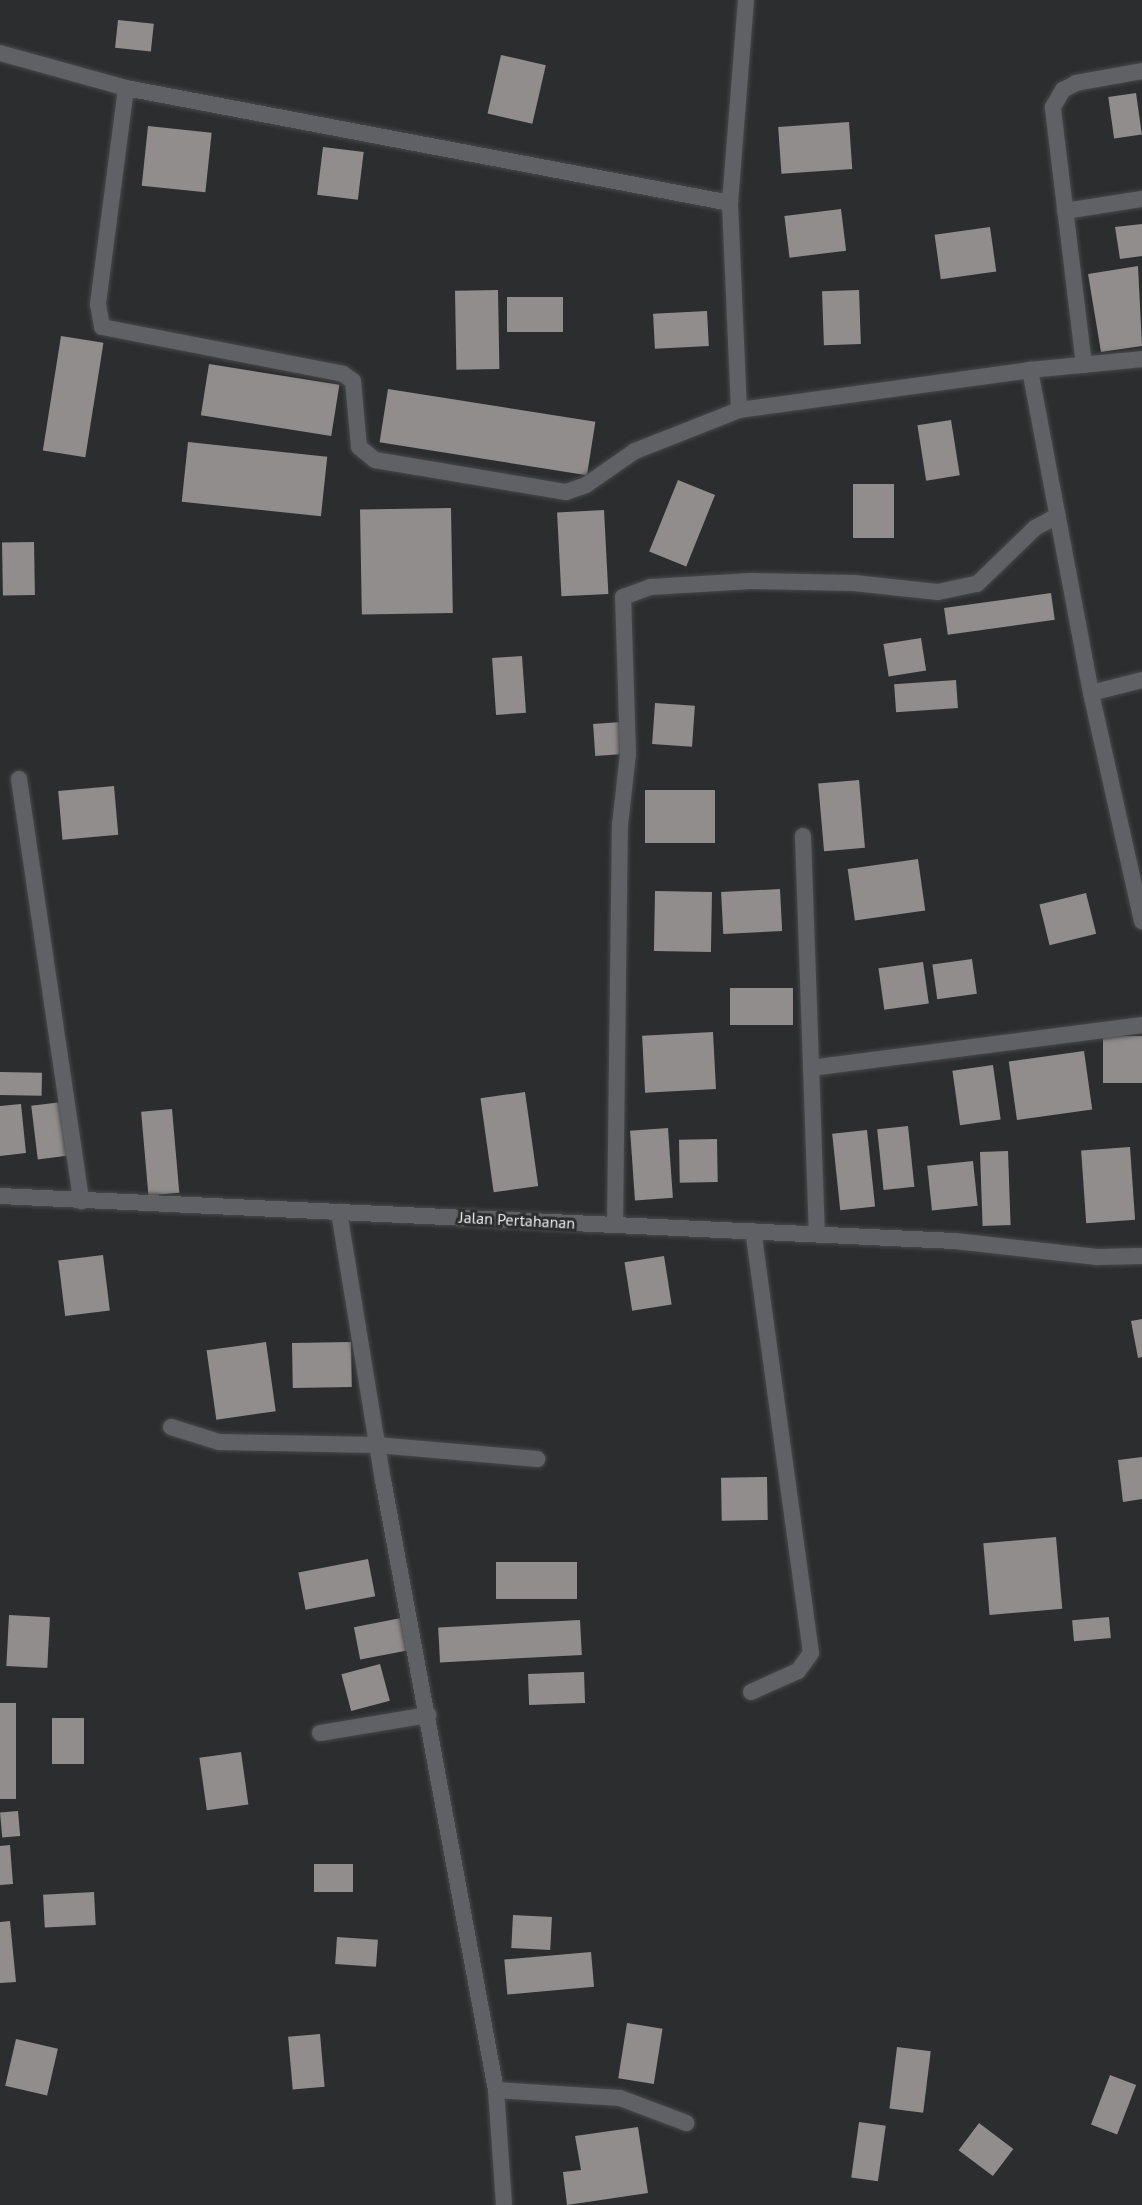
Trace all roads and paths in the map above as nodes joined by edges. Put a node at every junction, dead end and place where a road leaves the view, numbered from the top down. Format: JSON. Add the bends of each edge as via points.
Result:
{"nodes":[{"id":1,"x":746,"y":0,"type":"edge"},
{"id":2,"x":0,"y":53,"type":"edge"},
{"id":3,"x":1142,"y":71,"type":"edge"},
{"id":4,"x":126,"y":88,"type":"junction"},
{"id":5,"x":1142,"y":199,"type":"edge"},
{"id":6,"x":730,"y":203,"type":"junction"},
{"id":7,"x":1065,"y":211,"type":"junction"},
{"id":8,"x":1142,"y":359,"type":"edge"},
{"id":9,"x":1084,"y":365,"type":"junction"},
{"id":10,"x":1030,"y":370,"type":"junction"},
{"id":11,"x":739,"y":410,"type":"junction"},
{"id":12,"x":1058,"y":515,"type":"junction"},
{"id":13,"x":1142,"y":680,"type":"edge"},
{"id":14,"x":1091,"y":693,"type":"junction"},
{"id":15,"x":19,"y":779,"type":"dead end"},
{"id":16,"x":803,"y":836,"type":"dead end"},
{"id":17,"x":1142,"y":921,"type":"edge"},
{"id":18,"x":1142,"y":1025,"type":"edge"},
{"id":19,"x":812,"y":1068,"type":"junction"},
{"id":20,"x":0,"y":1196,"type":"edge"},
{"id":21,"x":81,"y":1201,"type":"junction"},
{"id":22,"x":339,"y":1212,"type":"junction"},
{"id":23,"x":615,"y":1225,"type":"junction"},
{"id":24,"x":753,"y":1231,"type":"junction"},
{"id":25,"x":817,"y":1234,"type":"junction"},
{"id":26,"x":1142,"y":1256,"type":"edge"},
{"id":27,"x":171,"y":1427,"type":"dead end"},
{"id":28,"x":377,"y":1445,"type":"junction"},
{"id":29,"x":537,"y":1459,"type":"dead end"},
{"id":30,"x":751,"y":1692,"type":"dead end"},
{"id":31,"x":429,"y":1715,"type":"junction"},
{"id":32,"x":320,"y":1733,"type":"dead end"},
{"id":33,"x":496,"y":2090,"type":"junction"},
{"id":34,"x":686,"y":2123,"type":"dead end"},
{"id":35,"x":504,"y":2205,"type":"edge"}],
"edges":[{"from":1,"to":6,"type":"street"},
{"from":2,"to":4,"type":"street"},
{"from":3,"to":7,"type":"street","via":[[1076,83],[1056,97]]},
{"from":4,"to":6,"type":"street"},
{"from":4,"to":11,"type":"street","via":[[98,304],[102,327],[110,333],[343,374],[354,381],[355,435],[364,453],[542,491],[577,490],[635,451]]},
{"from":5,"to":7,"type":"street"},
{"from":6,"to":11,"type":"street"},
{"from":7,"to":9,"type":"street"},
{"from":8,"to":9,"type":"street"},
{"from":9,"to":10,"type":"street"},
{"from":10,"to":11,"type":"street"},
{"from":10,"to":12,"type":"street"},
{"from":12,"to":14,"type":"street"},
{"from":12,"to":23,"type":"street","via":[[1035,528],[977,584],[938,592],[854,582],[751,581],[651,587],[623,597],[628,754],[620,825]]},
{"from":13,"to":14,"type":"street"},
{"from":14,"to":17,"type":"street"},
{"from":15,"to":21,"type":"street"},
{"from":16,"to":19,"type":"street"},
{"from":18,"to":19,"type":"street"},
{"from":19,"to":25,"type":"street"},
{"from":20,"to":21,"type":"street","name":"Jalan Pertahanan"},
{"from":21,"to":22,"type":"street","name":"Jalan Pertahanan"},
{"from":22,"to":23,"type":"street","name":"Jalan Pertahanan"},
{"from":22,"to":28,"type":"street"},
{"from":23,"to":24,"type":"street","name":"Jalan Pertahanan"},
{"from":24,"to":25,"type":"street","name":"Jalan Pertahanan"},
{"from":24,"to":30,"type":"street","via":[[812,1653],[798,1671]]},
{"from":25,"to":26,"type":"street","name":"Jalan Pertahanan"},
{"from":27,"to":28,"type":"street","via":[[219,1442]]},
{"from":28,"to":29,"type":"street"},
{"from":28,"to":31,"type":"street"},
{"from":31,"to":32,"type":"street"},
{"from":31,"to":33,"type":"street"},
{"from":33,"to":34,"type":"street","via":[[620,2098]]},
{"from":33,"to":35,"type":"street"}]}
